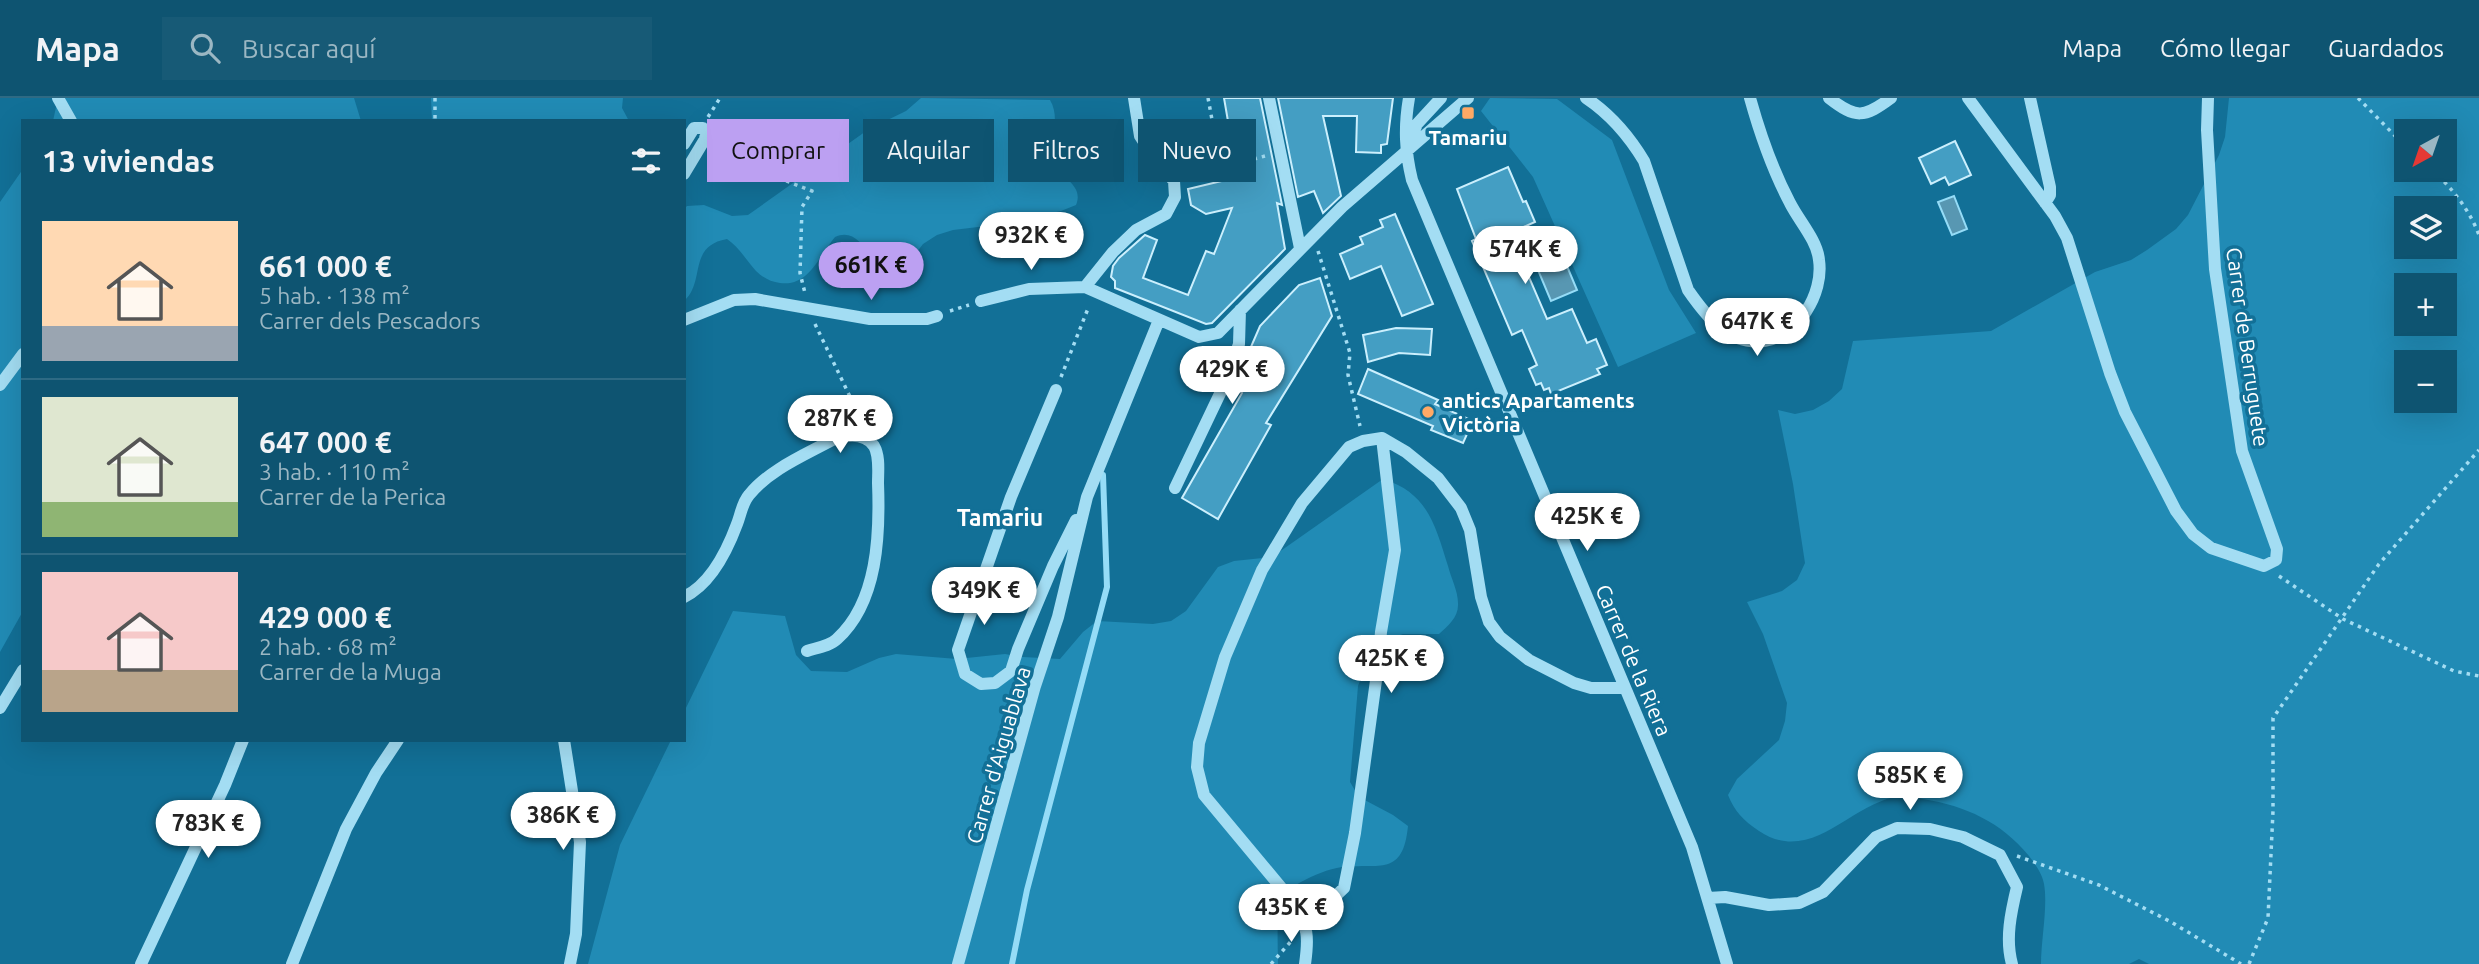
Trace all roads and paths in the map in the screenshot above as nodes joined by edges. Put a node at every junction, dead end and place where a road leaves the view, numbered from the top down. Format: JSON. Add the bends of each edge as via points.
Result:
{"nodes":[{"id":1,"x":58,"y":98,"type":"edge"},
{"id":2,"x":435,"y":98,"type":"edge"},
{"id":3,"x":720,"y":98,"type":"edge"},
{"id":4,"x":1134,"y":98,"type":"edge"},
{"id":5,"x":1208,"y":98,"type":"edge"},
{"id":6,"x":1269,"y":98,"type":"edge"},
{"id":7,"x":1409,"y":98,"type":"edge"},
{"id":8,"x":1441,"y":98,"type":"edge"},
{"id":9,"x":1468,"y":98,"type":"edge"},
{"id":10,"x":1586,"y":98,"type":"edge"},
{"id":11,"x":1750,"y":98,"type":"edge"},
{"id":12,"x":1891,"y":98,"type":"edge"},
{"id":13,"x":1968,"y":98,"type":"edge"},
{"id":14,"x":2030,"y":98,"type":"edge"},
{"id":15,"x":2208,"y":98,"type":"edge"},
{"id":16,"x":2358,"y":98,"type":"edge"},
{"id":17,"x":1834,"y":100,"type":"edge"},
{"id":18,"x":1406,"y":114,"type":"junction"},
{"id":19,"x":70,"y":119,"type":"edge"},
{"id":20,"x":435,"y":119,"type":"edge"},
{"id":21,"x":1212,"y":119,"type":"edge"},
{"id":22,"x":1138,"y":123,"type":"edge"},
{"id":23,"x":1417,"y":124,"type":"junction"},
{"id":24,"x":1439,"y":124,"type":"junction"},
{"id":25,"x":703,"y":128,"type":"junction"},
{"id":26,"x":2394,"y":135,"type":"edge"},
{"id":27,"x":686,"y":141,"type":"edge"},
{"id":28,"x":701,"y":148,"type":"junction"},
{"id":29,"x":1280,"y":152,"type":"junction"},
{"id":30,"x":1406,"y":153,"type":"junction"},
{"id":31,"x":1256,"y":158,"type":"edge"},
{"id":32,"x":686,"y":171,"type":"edge"},
{"id":33,"x":1174,"y":182,"type":"edge"},
{"id":34,"x":2445,"y":182,"type":"edge"},
{"id":35,"x":2045,"y":202,"type":"junction"},
{"id":36,"x":1313,"y":235,"type":"junction"},
{"id":37,"x":2479,"y":235,"type":"edge"},
{"id":38,"x":1300,"y":248,"type":"junction"},
{"id":39,"x":1090,"y":289,"type":"junction"},
{"id":40,"x":981,"y":301,"type":"joint"},
{"id":41,"x":808,"y":308,"type":"junction"},
{"id":42,"x":1240,"y":310,"type":"junction"},
{"id":43,"x":937,"y":316,"type":"joint"},
{"id":44,"x":686,"y":319,"type":"edge"},
{"id":45,"x":1159,"y":320,"type":"junction"},
{"id":46,"x":21,"y":357,"type":"edge"},
{"id":47,"x":0,"y":385,"type":"edge"},
{"id":48,"x":1056,"y":390,"type":"joint"},
{"id":49,"x":863,"y":438,"type":"junction"},
{"id":50,"x":1382,"y":438,"type":"junction"},
{"id":51,"x":1363,"y":441,"type":"junction"},
{"id":52,"x":2479,"y":450,"type":"edge"},
{"id":53,"x":1175,"y":488,"type":"dead end"},
{"id":54,"x":1087,"y":497,"type":"junction"},
{"id":55,"x":2264,"y":566,"type":"junction"},
{"id":56,"x":686,"y":596,"type":"edge"},
{"id":57,"x":2343,"y":619,"type":"junction"},
{"id":58,"x":807,"y":651,"type":"dead end"},
{"id":59,"x":21,"y":673,"type":"edge"},
{"id":60,"x":2479,"y":676,"type":"edge"},
{"id":61,"x":1626,"y":688,"type":"junction"},
{"id":62,"x":0,"y":708,"type":"edge"},
{"id":63,"x":242,"y":742,"type":"edge"},
{"id":64,"x":397,"y":742,"type":"edge"},
{"id":65,"x":564,"y":742,"type":"edge"},
{"id":66,"x":2013,"y":855,"type":"dead end"},
{"id":67,"x":1708,"y":898,"type":"junction"},
{"id":68,"x":1306,"y":924,"type":"junction"},
{"id":69,"x":141,"y":964,"type":"edge"},
{"id":70,"x":292,"y":964,"type":"edge"},
{"id":71,"x":570,"y":964,"type":"edge"},
{"id":72,"x":958,"y":964,"type":"edge"},
{"id":73,"x":1271,"y":964,"type":"edge"},
{"id":74,"x":1305,"y":964,"type":"edge"},
{"id":75,"x":1727,"y":964,"type":"edge"},
{"id":76,"x":2012,"y":964,"type":"edge"},
{"id":77,"x":2241,"y":964,"type":"edge"},
{"id":78,"x":2249,"y":964,"type":"edge"}],
"edges":[{"from":1,"to":19,"type":"street"},
{"from":2,"to":20,"type":"path"},
{"from":3,"to":25,"type":"path"},
{"from":4,"to":22,"type":"street"},
{"from":5,"to":21,"type":"path"},
{"from":6,"to":29,"type":"street"},
{"from":7,"to":18,"type":"street","name":"Carrer de la Riera"},
{"from":8,"to":23,"type":"street"},
{"from":9,"to":24,"type":"street"},
{"from":10,"to":11,"type":"street","via":[[1608,116],[1644,161],[1696,302],[1724,331],[1762,341],[1782,337],[1800,321],[1818,283],[1819,260],[1763,146]]},
{"from":12,"to":17,"type":"street","via":[[1860,115]]},
{"from":13,"to":35,"type":"street"},
{"from":14,"to":35,"type":"street","via":[[2050,187]]},
{"from":15,"to":55,"type":"street","name":"Carrer de Berruguete","via":[[2215,270],[2242,451],[2277,550],[2276,560]]},
{"from":16,"to":26,"type":"path"},
{"from":18,"to":23,"type":"street"},
{"from":18,"to":30,"type":"street","name":"Carrer de la Riera"},
{"from":23,"to":24,"type":"street","via":[[1426,128]]},
{"from":23,"to":30,"type":"street"},
{"from":24,"to":30,"type":"street"},
{"from":25,"to":27,"type":"street","via":[[694,128]]},
{"from":25,"to":28,"type":"street"},
{"from":28,"to":32,"type":"street"},
{"from":28,"to":41,"type":"path","via":[[812,191],[802,207],[800,273]]},
{"from":29,"to":31,"type":"path"},
{"from":29,"to":38,"type":"street"},
{"from":30,"to":36,"type":"street"},
{"from":30,"to":61,"type":"street","name":"Carrer de la Riera","via":[[1412,180]]},
{"from":33,"to":39,"type":"street","via":[[1175,197],[1166,214],[1136,230],[1113,252]]},
{"from":34,"to":37,"type":"path","via":[[2473,219]]},
{"from":35,"to":55,"type":"street","via":[[2067,238],[2125,412],[2176,511],[2211,548]]},
{"from":36,"to":38,"type":"street"},
{"from":36,"to":51,"type":"path","via":[[1350,353],[1348,375]]},
{"from":38,"to":42,"type":"street"},
{"from":39,"to":40,"type":"street","via":[[1029,289]]},
{"from":39,"to":45,"type":"street"},
{"from":39,"to":48,"type":"path"},
{"from":40,"to":43,"type":"path"},
{"from":41,"to":43,"type":"street","via":[[870,319]]},
{"from":41,"to":44,"type":"street","via":[[734,300]]},
{"from":41,"to":49,"type":"path","via":[[855,407]]},
{"from":42,"to":45,"type":"street","via":[[1210,336],[1199,337]]},
{"from":42,"to":53,"type":"street","via":[[1238,344],[1226,381]]},
{"from":45,"to":54,"type":"street","name":"Carrer d'Aiguablava"},
{"from":46,"to":47,"type":"street"},
{"from":48,"to":54,"type":"street","via":[[1011,496],[958,650],[965,674],[981,684],[995,683],[1011,671],[1053,566]]},
{"from":49,"to":56,"type":"street","via":[[846,435],[834,439],[763,479],[744,502],[730,543],[708,578]]},
{"from":49,"to":58,"type":"street","via":[[874,446],[878,462],[879,521],[869,587],[852,621],[835,641]]},
{"from":50,"to":51,"type":"street"},
{"from":50,"to":61,"type":"street","via":[[1438,478],[1461,508],[1470,530],[1481,597],[1489,622],[1500,636],[1529,660],[1574,683]]},
{"from":50,"to":68,"type":"street","via":[[1395,550],[1354,833],[1344,888]]},
{"from":51,"to":68,"type":"street","via":[[1349,447],[1301,503],[1262,570],[1225,657],[1199,743],[1197,767],[1204,794],[1294,903]]},
{"from":52,"to":57,"type":"path","via":[[2379,564]]},
{"from":54,"to":72,"type":"street","name":"Carrer d'Aiguablava","via":[[1058,617]]},
{"from":55,"to":57,"type":"path"},
{"from":57,"to":60,"type":"path","via":[[2454,671]]},
{"from":57,"to":78,"type":"path","via":[[2273,718],[2268,918]]},
{"from":59,"to":62,"type":"street"},
{"from":61,"to":67,"type":"street","name":"Carrer de la Riera","via":[[1692,847]]},
{"from":63,"to":69,"type":"street"},
{"from":64,"to":70,"type":"street","via":[[346,830]]},
{"from":65,"to":71,"type":"street","via":[[580,842],[576,934]]},
{"from":66,"to":77,"type":"path","via":[[2099,885]]},
{"from":67,"to":75,"type":"street","name":"Carrer de la Riera"},
{"from":67,"to":76,"type":"street","via":[[1769,905],[1799,903],[1823,892],[1876,837],[1896,828],[1930,829],[1964,837],[2000,855],[2017,887],[2011,914]]},
{"from":68,"to":73,"type":"path"},
{"from":68,"to":74,"type":"street"}]}
